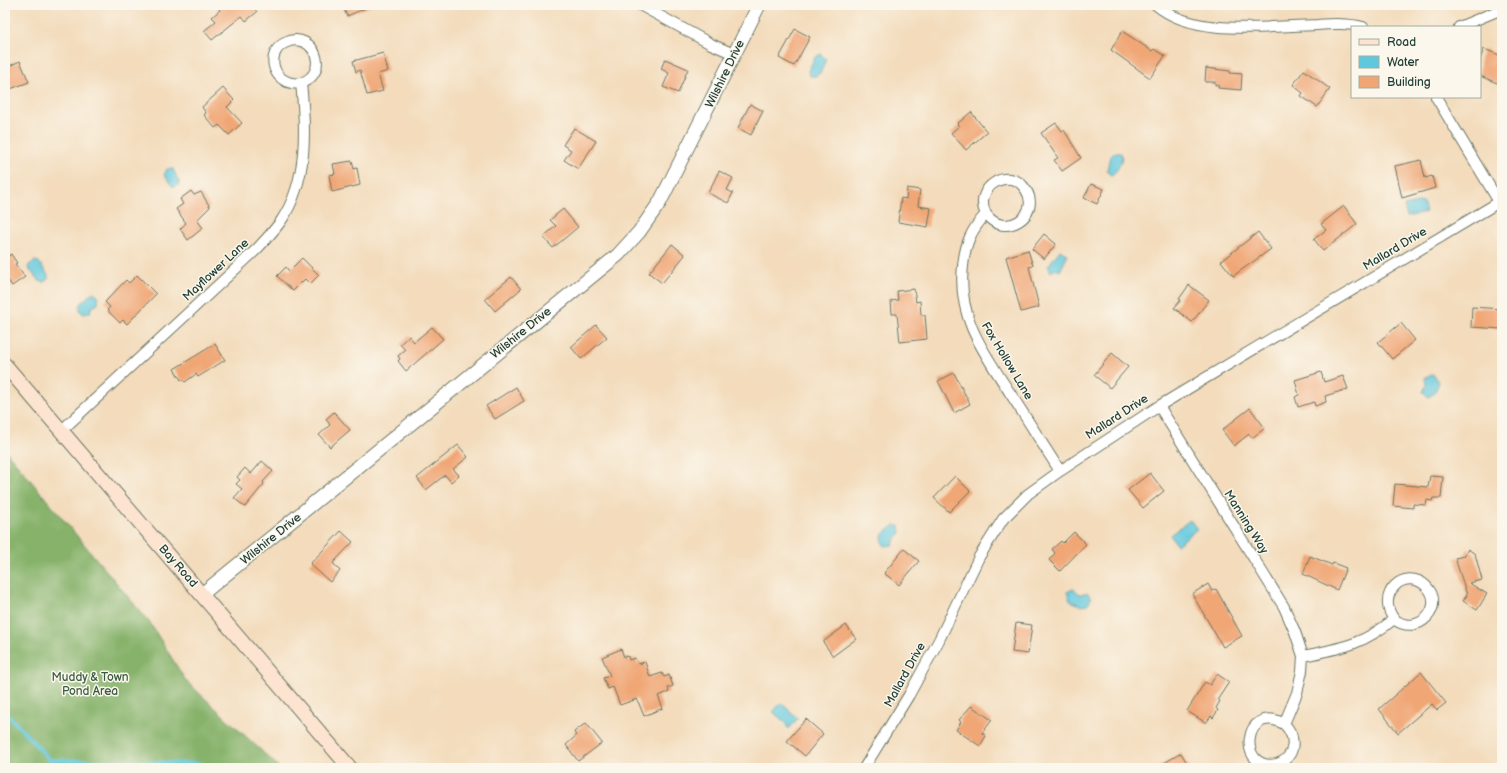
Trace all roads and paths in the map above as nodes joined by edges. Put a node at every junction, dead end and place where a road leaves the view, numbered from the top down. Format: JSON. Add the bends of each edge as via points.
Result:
{"nodes":[{"id":1,"x":640,"y":5,"type":"edge"},
{"id":2,"x":759,"y":5,"type":"edge"},
{"id":3,"x":1156,"y":5,"type":"edge"},
{"id":4,"x":1502,"y":9,"type":"edge"},
{"id":5,"x":1356,"y":26,"type":"edge"},
{"id":6,"x":1461,"y":26,"type":"edge"},
{"id":7,"x":734,"y":54,"type":"junction"},
{"id":8,"x":301,"y":83,"type":"junction"},
{"id":9,"x":1437,"y":98,"type":"edge"},
{"id":10,"x":1500,"y":204,"type":"edge"},
{"id":11,"x":986,"y":214,"type":"junction"},
{"id":12,"x":5,"y":365,"type":"edge"},
{"id":13,"x":1159,"y":406,"type":"junction"},
{"id":14,"x":62,"y":431,"type":"junction"},
{"id":15,"x":1060,"y":470,"type":"junction"},
{"id":16,"x":202,"y":594,"type":"junction"},
{"id":17,"x":1394,"y":619,"type":"junction"},
{"id":18,"x":1303,"y":656,"type":"junction"},
{"id":19,"x":1284,"y":724,"type":"junction"},
{"id":20,"x":350,"y":768,"type":"edge"},
{"id":21,"x":864,"y":768,"type":"edge"}],
"edges":[{"from":1,"to":7,"type":"street"},
{"from":2,"to":7,"type":"street","name":"Wilshire Drive"},
{"from":3,"to":5,"type":"street","via":[[1178,19],[1203,26]]},
{"from":4,"to":6,"type":"street"},
{"from":7,"to":16,"type":"street","name":"Wilshire Drive","via":[[657,207],[640,232],[618,254]]},
{"from":8,"to":8,"type":"street","via":[[292,84],[284,81],[275,71],[275,54],[287,42],[304,42],[316,55],[314,73]]},
{"from":8,"to":14,"type":"street","name":"Mayflower Lane","via":[[304,115],[303,151],[296,189],[281,220],[257,249]]},
{"from":9,"to":10,"type":"street"},
{"from":10,"to":13,"type":"street","name":"Mallard Drive"},
{"from":11,"to":11,"type":"street","via":[[982,206],[983,196],[994,182],[1012,179],[1026,190],[1029,208],[1018,222],[1000,225]]},
{"from":11,"to":15,"type":"street","name":"Fox Hollow Lane","via":[[971,232],[964,256],[962,285],[965,310],[984,353]]},
{"from":12,"to":14,"type":"main road","name":"Bay Road"},
{"from":13,"to":15,"type":"street","name":"Mallard Drive"},
{"from":13,"to":18,"type":"street","name":"Manning Way","via":[[1284,606]]},
{"from":14,"to":16,"type":"main road","name":"Bay Road"},
{"from":15,"to":21,"type":"street","name":"Mallard Drive","via":[[1028,494],[1003,519],[979,557],[909,695]]},
{"from":16,"to":20,"type":"main road","name":"Bay Road"},
{"from":17,"to":17,"type":"street","via":[[1410,625],[1426,618],[1433,602],[1425,586],[1407,580],[1393,587],[1387,601]]},
{"from":17,"to":18,"type":"street","via":[[1377,633],[1355,644]]},
{"from":18,"to":19,"type":"street","name":"Manning Way","via":[[1300,683]]},
{"from":19,"to":19,"type":"street","via":[[1293,737],[1290,753],[1278,763],[1266,764],[1258,761],[1252,755],[1249,746],[1252,730],[1267,720]]}]}
